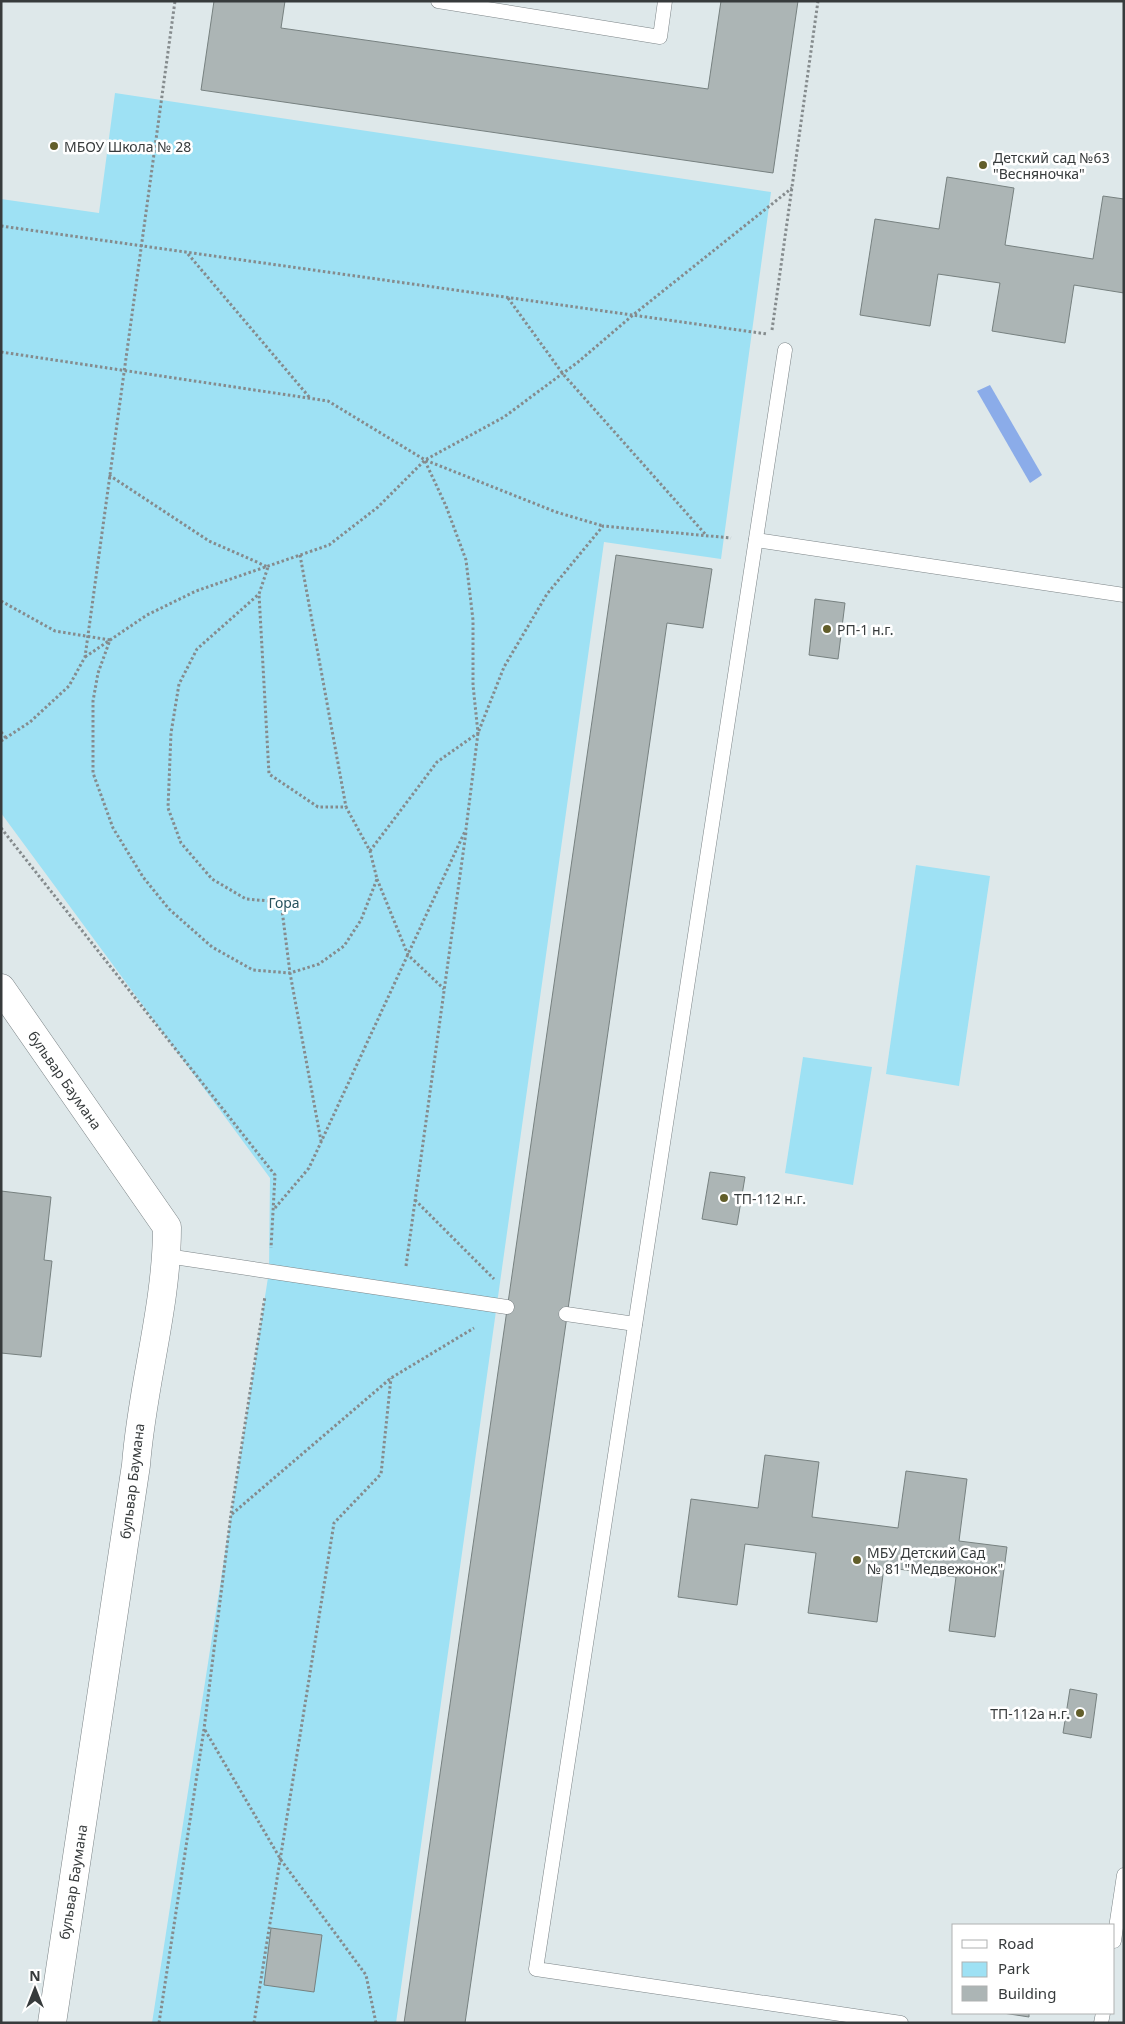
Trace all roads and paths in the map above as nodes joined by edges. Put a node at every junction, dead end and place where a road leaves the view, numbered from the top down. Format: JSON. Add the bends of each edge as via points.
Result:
{"nodes":[{"id":1,"x":175,"y":1,"type":"edge"},
{"id":2,"x":438,"y":1,"type":"edge"},
{"id":3,"x":665,"y":1,"type":"edge"},
{"id":4,"x":818,"y":1,"type":"edge"},
{"id":5,"x":792,"y":188,"type":"junction"},
{"id":6,"x":1,"y":226,"type":"edge"},
{"id":7,"x":140,"y":246,"type":"junction"},
{"id":8,"x":188,"y":253,"type":"junction"},
{"id":9,"x":508,"y":298,"type":"junction"},
{"id":10,"x":633,"y":315,"type":"junction"},
{"id":11,"x":785,"y":350,"type":"dead end"},
{"id":12,"x":1,"y":352,"type":"edge"},
{"id":13,"x":123,"y":370,"type":"junction"},
{"id":14,"x":563,"y":374,"type":"junction"},
{"id":15,"x":311,"y":399,"type":"junction"},
{"id":16,"x":425,"y":460,"type":"junction"},
{"id":17,"x":109,"y":475,"type":"junction"},
{"id":18,"x":603,"y":526,"type":"junction"},
{"id":19,"x":706,"y":535,"type":"junction"},
{"id":20,"x":756,"y":540,"type":"junction"},
{"id":21,"x":300,"y":555,"type":"junction"},
{"id":22,"x":268,"y":567,"type":"junction"},
{"id":23,"x":259,"y":594,"type":"junction"},
{"id":24,"x":1124,"y":595,"type":"edge"},
{"id":25,"x":1,"y":601,"type":"edge"},
{"id":26,"x":87,"y":637,"type":"junction"},
{"id":27,"x":110,"y":640,"type":"junction"},
{"id":28,"x":85,"y":657,"type":"junction"},
{"id":29,"x":1,"y":732,"type":"edge"},
{"id":30,"x":478,"y":733,"type":"junction"},
{"id":31,"x":6,"y":738,"type":"junction"},
{"id":32,"x":1,"y":741,"type":"edge"},
{"id":33,"x":346,"y":807,"type":"junction"},
{"id":34,"x":1,"y":828,"type":"edge"},
{"id":35,"x":466,"y":829,"type":"junction"},
{"id":36,"x":370,"y":851,"type":"junction"},
{"id":37,"x":377,"y":879,"type":"junction"},
{"id":38,"x":408,"y":955,"type":"junction"},
{"id":39,"x":290,"y":973,"type":"junction"},
{"id":40,"x":1,"y":988,"type":"edge"},
{"id":41,"x":444,"y":988,"type":"junction"},
{"id":42,"x":321,"y":1142,"type":"junction"},
{"id":43,"x":415,"y":1200,"type":"junction"},
{"id":44,"x":274,"y":1209,"type":"junction"},
{"id":45,"x":167,"y":1256,"type":"junction"},
{"id":46,"x":269,"y":1271,"type":"junction"},
{"id":47,"x":500,"y":1284,"type":"dead end"},
{"id":48,"x":402,"y":1292,"type":"junction"},
{"id":49,"x":507,"y":1306,"type":"dead end"},
{"id":50,"x":566,"y":1314,"type":"dead end"},
{"id":51,"x":482,"y":1324,"type":"dead end"},
{"id":52,"x":635,"y":1324,"type":"junction"},
{"id":53,"x":392,"y":1378,"type":"junction"},
{"id":54,"x":231,"y":1514,"type":"junction"},
{"id":55,"x":204,"y":1729,"type":"junction"},
{"id":56,"x":281,"y":1860,"type":"junction"},
{"id":57,"x":1124,"y":1875,"type":"edge"},
{"id":58,"x":1115,"y":1934,"type":"edge"},
{"id":59,"x":52,"y":2023,"type":"edge"},
{"id":60,"x":159,"y":2023,"type":"edge"},
{"id":61,"x":254,"y":2023,"type":"edge"},
{"id":62,"x":376,"y":2023,"type":"edge"},
{"id":63,"x":901,"y":2023,"type":"edge"}],
"edges":[{"from":1,"to":7,"type":"path"},
{"from":2,"to":3,"type":"lane","via":[[660,37]]},
{"from":4,"to":5,"type":"path"},
{"from":5,"to":10,"type":"path"},
{"from":5,"to":10,"type":"path","via":[[771,334]]},
{"from":6,"to":7,"type":"path"},
{"from":7,"to":8,"type":"path"},
{"from":7,"to":13,"type":"path"},
{"from":8,"to":9,"type":"path"},
{"from":8,"to":15,"type":"path"},
{"from":9,"to":10,"type":"path"},
{"from":9,"to":14,"type":"path"},
{"from":10,"to":14,"type":"path"},
{"from":11,"to":20,"type":"lane"},
{"from":12,"to":13,"type":"path"},
{"from":13,"to":15,"type":"path"},
{"from":13,"to":17,"type":"path"},
{"from":14,"to":16,"type":"path","via":[[504,417]]},
{"from":14,"to":19,"type":"path"},
{"from":15,"to":16,"type":"path","via":[[328,401]]},
{"from":16,"to":18,"type":"path","via":[[556,512]]},
{"from":16,"to":21,"type":"path","via":[[378,507],[329,545]]},
{"from":16,"to":30,"type":"path","via":[[466,560],[474,620]]},
{"from":17,"to":22,"type":"path","via":[[210,542]]},
{"from":17,"to":26,"type":"path"},
{"from":18,"to":19,"type":"path"},
{"from":18,"to":30,"type":"path","via":[[547,594],[504,666]]},
{"from":19,"to":20,"type":"path"},
{"from":20,"to":24,"type":"lane"},
{"from":20,"to":52,"type":"lane"},
{"from":21,"to":22,"type":"path"},
{"from":21,"to":33,"type":"path"},
{"from":22,"to":23,"type":"path"},
{"from":22,"to":27,"type":"path","via":[[196,591],[147,615]]},
{"from":23,"to":33,"type":"path","via":[[269,774],[318,807]]},
{"from":23,"to":39,"type":"path","via":[[197,649],[179,684],[170,742],[168,808],[180,844],[212,880],[246,900],[281,902]]},
{"from":25,"to":26,"type":"path","via":[[55,630]]},
{"from":26,"to":27,"type":"path"},
{"from":26,"to":28,"type":"path"},
{"from":27,"to":28,"type":"path"},
{"from":27,"to":39,"type":"path","via":[[98,673],[91,732],[93,773],[113,828],[143,877],[169,909],[212,947],[253,970]]},
{"from":28,"to":31,"type":"path","via":[[69,686],[30,722]]},
{"from":29,"to":31,"type":"path"},
{"from":30,"to":35,"type":"path"},
{"from":30,"to":36,"type":"path","via":[[437,762]]},
{"from":31,"to":32,"type":"path"},
{"from":33,"to":36,"type":"path"},
{"from":34,"to":44,"type":"path","via":[[276,1175]]},
{"from":35,"to":38,"type":"path"},
{"from":35,"to":41,"type":"path"},
{"from":36,"to":37,"type":"path"},
{"from":37,"to":38,"type":"path"},
{"from":37,"to":39,"type":"path","via":[[360,920],[344,946],[319,964]]},
{"from":38,"to":41,"type":"path"},
{"from":38,"to":42,"type":"path"},
{"from":39,"to":42,"type":"path"},
{"from":40,"to":45,"type":"street","name":"бульвар Баумана","via":[[167,1227]]},
{"from":41,"to":43,"type":"path"},
{"from":42,"to":44,"type":"path","via":[[310,1168]]},
{"from":43,"to":47,"type":"path"},
{"from":43,"to":48,"type":"path"},
{"from":44,"to":46,"type":"path"},
{"from":45,"to":46,"type":"lane"},
{"from":45,"to":59,"type":"street","name":"бульвар Баумана","via":[[139,1424],[136,1465]]},
{"from":46,"to":48,"type":"lane"},
{"from":46,"to":54,"type":"path"},
{"from":48,"to":49,"type":"lane"},
{"from":50,"to":52,"type":"lane"},
{"from":51,"to":53,"type":"path"},
{"from":52,"to":63,"type":"lane","via":[[536,1969]]},
{"from":53,"to":54,"type":"path"},
{"from":53,"to":56,"type":"path","via":[[381,1474],[334,1523]]},
{"from":54,"to":55,"type":"path"},
{"from":55,"to":56,"type":"path"},
{"from":55,"to":60,"type":"path"},
{"from":56,"to":61,"type":"path"},
{"from":56,"to":62,"type":"path","via":[[366,1975]]},
{"from":57,"to":58,"type":"lane"}]}
